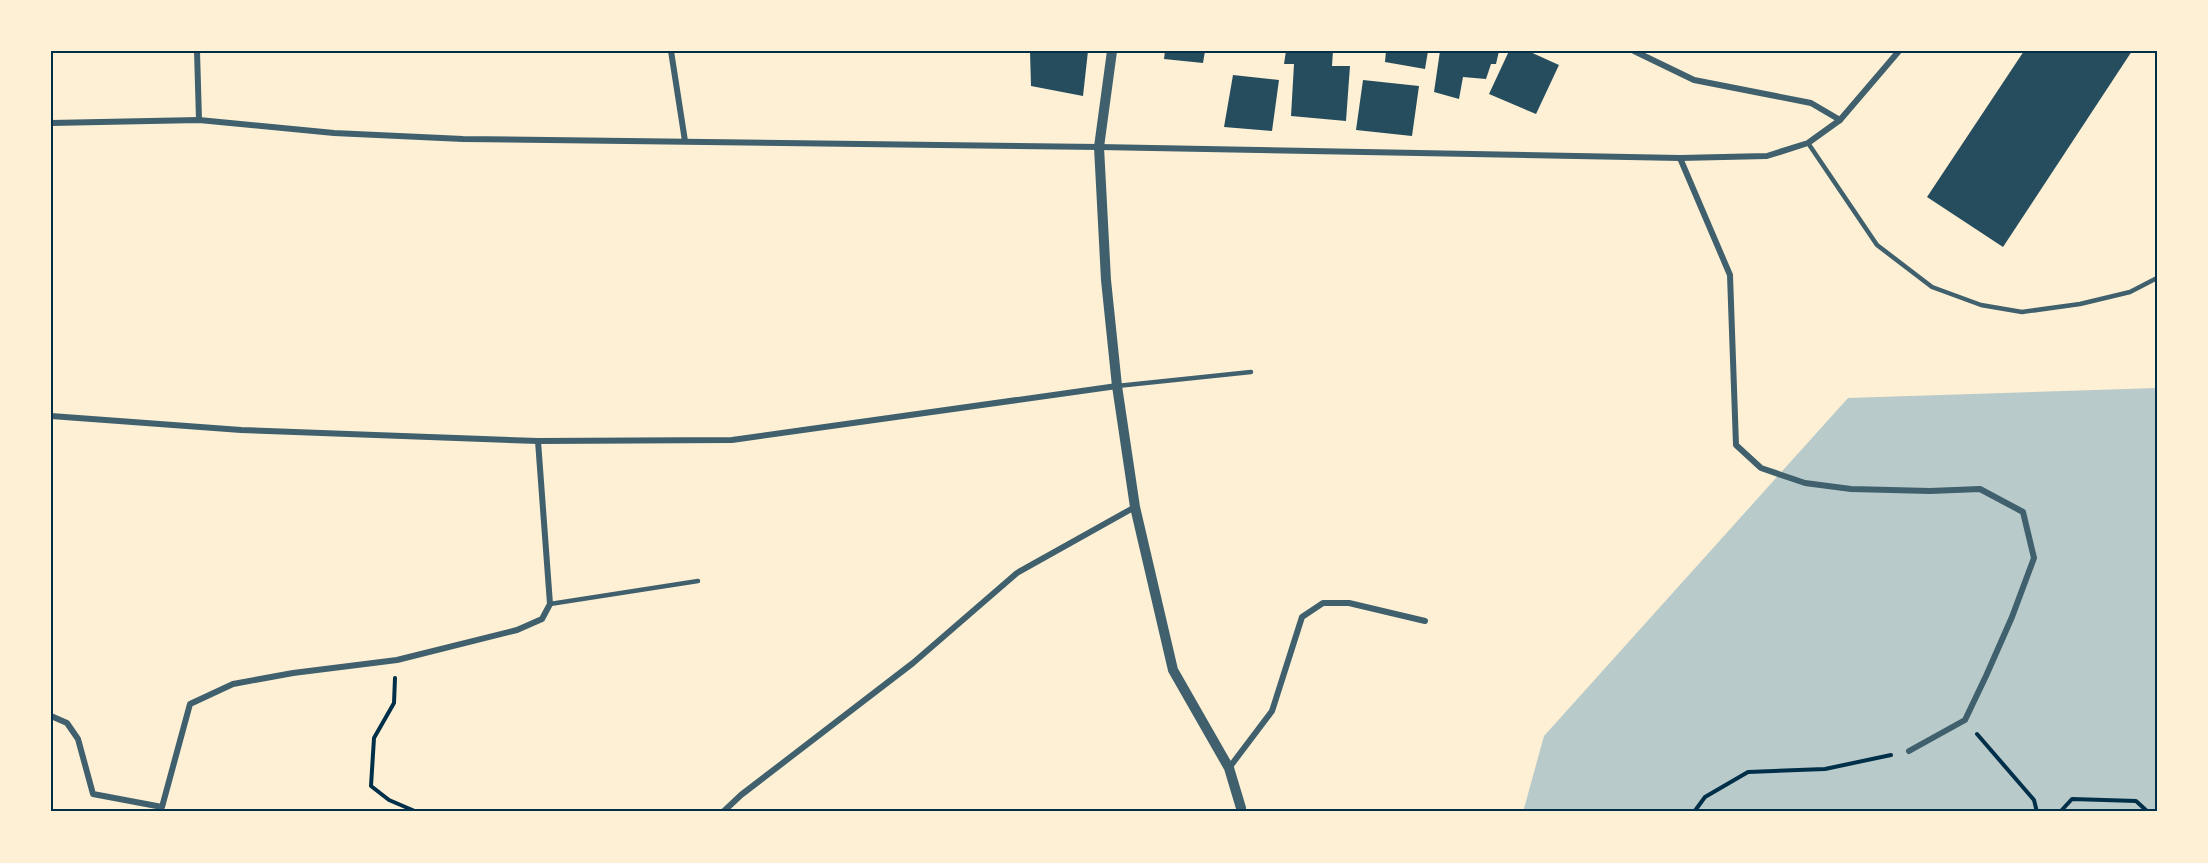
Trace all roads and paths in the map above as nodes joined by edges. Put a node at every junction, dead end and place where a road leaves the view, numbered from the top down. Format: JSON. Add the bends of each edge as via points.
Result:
{"nodes":[{"id":1,"x":197,"y":51,"type":"edge"},
{"id":2,"x":671,"y":51,"type":"edge"},
{"id":3,"x":1112,"y":51,"type":"edge"},
{"id":4,"x":1634,"y":51,"type":"edge"},
{"id":5,"x":1899,"y":51,"type":"edge"},
{"id":6,"x":199,"y":120,"type":"junction"},
{"id":7,"x":1840,"y":120,"type":"junction"},
{"id":8,"x":51,"y":123,"type":"edge"},
{"id":9,"x":685,"y":141,"type":"junction"},
{"id":10,"x":1808,"y":143,"type":"junction"},
{"id":11,"x":1099,"y":147,"type":"junction"},
{"id":12,"x":1680,"y":158,"type":"junction"},
{"id":13,"x":2157,"y":278,"type":"edge"},
{"id":14,"x":1251,"y":372,"type":"dead end"},
{"id":15,"x":1117,"y":386,"type":"junction"},
{"id":16,"x":51,"y":416,"type":"edge"},
{"id":17,"x":538,"y":441,"type":"junction"},
{"id":18,"x":1136,"y":507,"type":"junction"},
{"id":19,"x":699,"y":582,"type":"dead end"},
{"id":20,"x":550,"y":604,"type":"junction"},
{"id":21,"x":1425,"y":621,"type":"dead end"},
{"id":22,"x":397,"y":660,"type":"junction"},
{"id":23,"x":51,"y":716,"type":"edge"},
{"id":24,"x":1965,"y":720,"type":"junction"},
{"id":25,"x":1910,"y":751,"type":"joint"},
{"id":26,"x":1229,"y":768,"type":"junction"},
{"id":27,"x":417,"y":812,"type":"edge"},
{"id":28,"x":723,"y":812,"type":"edge"},
{"id":29,"x":1240,"y":812,"type":"edge"},
{"id":30,"x":1694,"y":812,"type":"edge"},
{"id":31,"x":2037,"y":812,"type":"edge"},
{"id":32,"x":2060,"y":812,"type":"edge"},
{"id":33,"x":2148,"y":812,"type":"edge"}],
"edges":[{"from":1,"to":6,"type":"street"},
{"from":2,"to":9,"type":"street"},
{"from":3,"to":11,"type":"street"},
{"from":4,"to":7,"type":"street","via":[[1694,80],[1811,103]]},
{"from":5,"to":7,"type":"street"},
{"from":6,"to":8,"type":"street"},
{"from":6,"to":9,"type":"street","via":[[333,133],[464,139]]},
{"from":7,"to":10,"type":"street"},
{"from":9,"to":11,"type":"street"},
{"from":10,"to":12,"type":"street","via":[[1767,156]]},
{"from":10,"to":13,"type":"lane","via":[[1877,245],[1932,287],[1981,305],[2022,312],[2130,292]]},
{"from":11,"to":12,"type":"street"},
{"from":11,"to":15,"type":"street","via":[[1106,280]]},
{"from":12,"to":24,"type":"street","via":[[1730,275],[1736,445],[1761,468],[1805,483],[1851,489],[1980,489],[2023,512],[2034,558]]},
{"from":14,"to":15,"type":"lane"},
{"from":15,"to":17,"type":"street","via":[[732,440]]},
{"from":15,"to":18,"type":"street"},
{"from":16,"to":17,"type":"street","via":[[241,430]]},
{"from":17,"to":20,"type":"street"},
{"from":18,"to":26,"type":"street","via":[[1173,670]]},
{"from":18,"to":28,"type":"street","via":[[1017,573],[913,663]]},
{"from":19,"to":20,"type":"lane"},
{"from":20,"to":22,"type":"street","via":[[542,619],[517,630]]},
{"from":21,"to":26,"type":"street","via":[[1349,603],[1323,603],[1302,617],[1272,711]]},
{"from":22,"to":23,"type":"street","via":[[233,684],[190,704],[162,807],[93,794],[78,739],[67,723]]},
{"from":22,"to":27,"type":"path","via":[[394,704],[374,738],[371,786],[389,800]]},
{"from":24,"to":25,"type":"street"},
{"from":24,"to":31,"type":"path","via":[[2034,800]]},
{"from":25,"to":30,"type":"path","via":[[1826,768],[1748,772],[1705,797]]},
{"from":26,"to":29,"type":"street"},
{"from":32,"to":33,"type":"path","via":[[2072,799],[2136,801]]}]}
